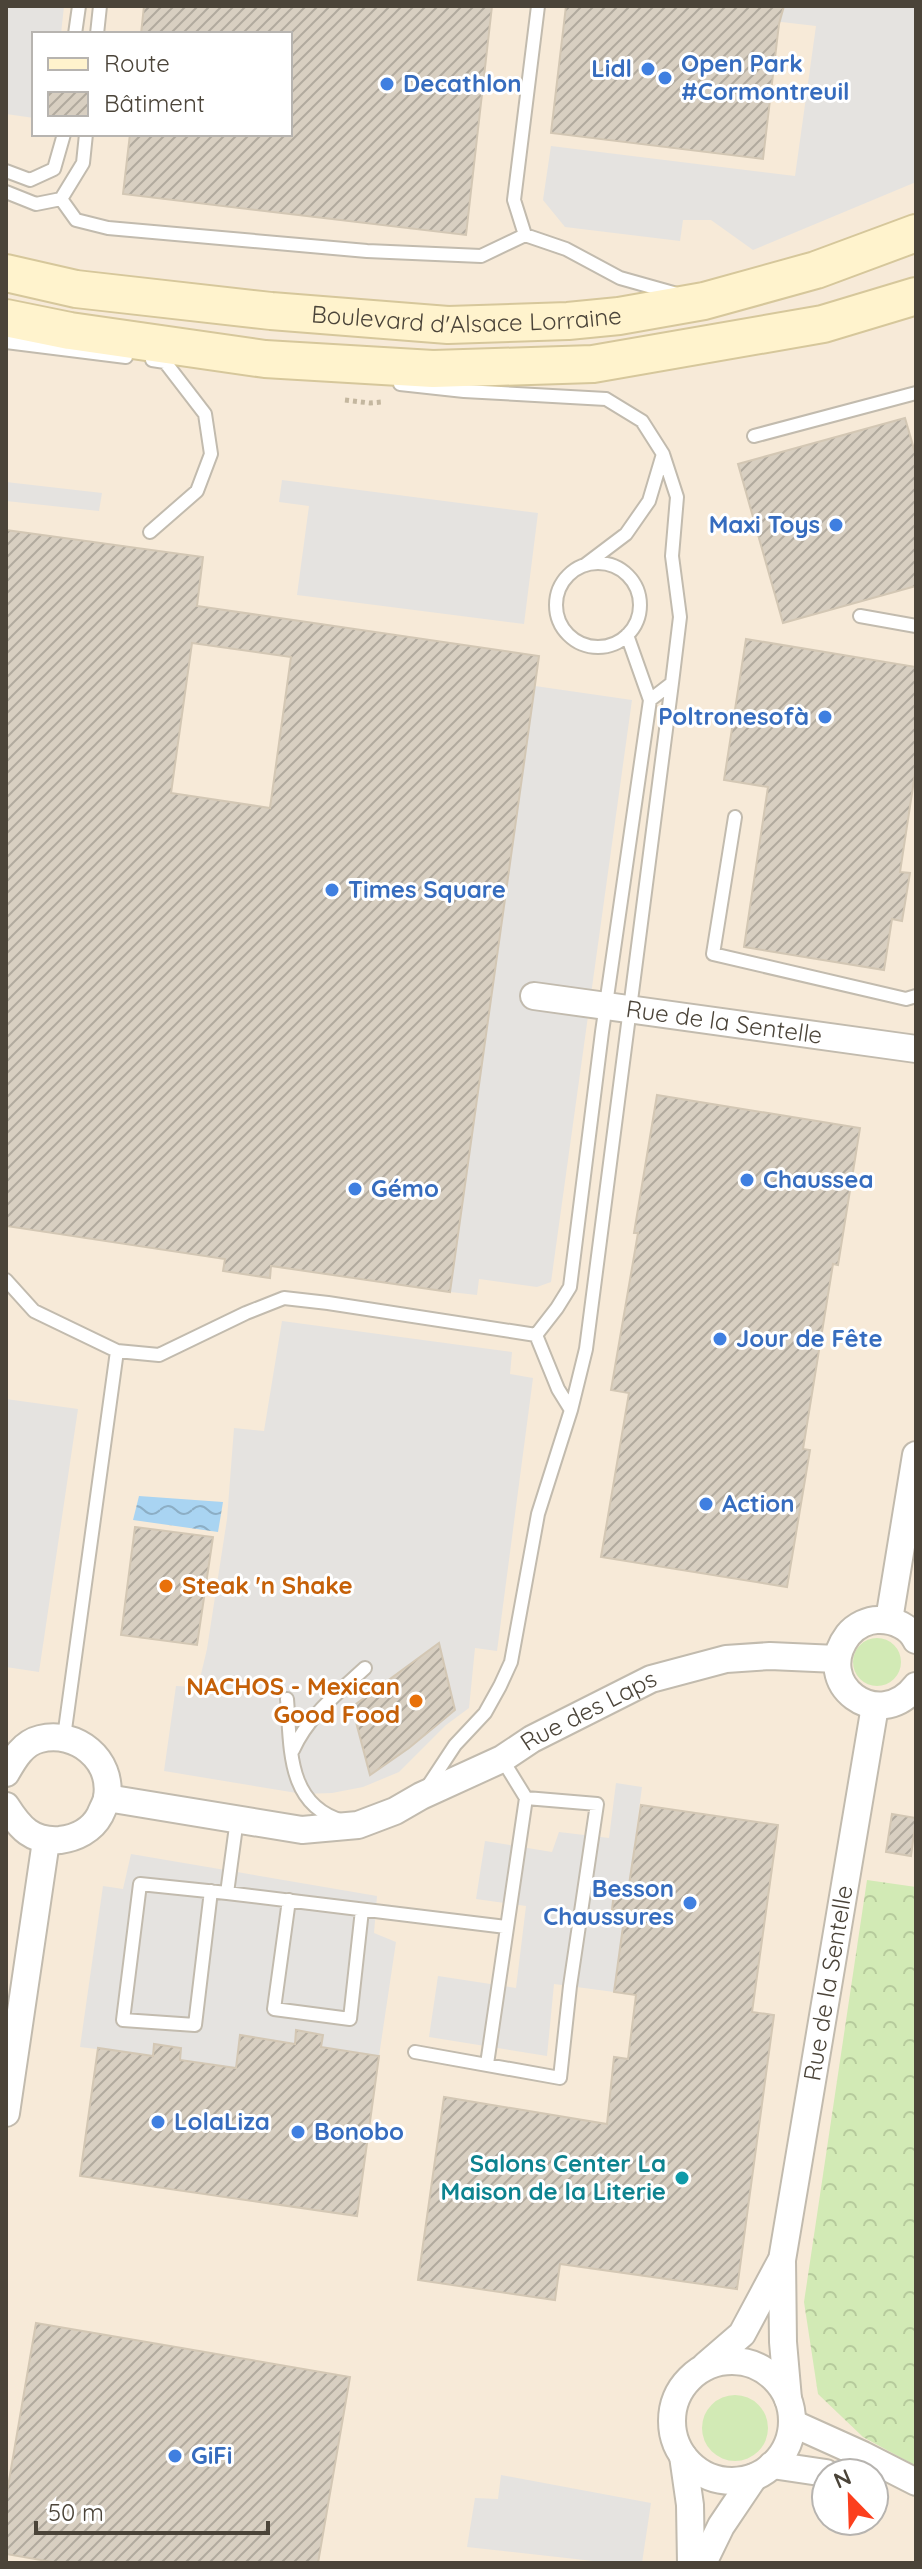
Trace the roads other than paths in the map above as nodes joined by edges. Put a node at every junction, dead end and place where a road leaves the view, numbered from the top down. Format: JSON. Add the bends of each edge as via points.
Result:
{"nodes":[{"id":1,"x":79,"y":6,"type":"edge"},
{"id":2,"x":100,"y":6,"type":"edge"},
{"id":3,"x":538,"y":6,"type":"edge"},
{"id":4,"x":75,"y":32,"type":"edge"},
{"id":5,"x":97,"y":32,"type":"edge"},
{"id":6,"x":63,"y":136,"type":"edge"},
{"id":7,"x":86,"y":136,"type":"edge"},
{"id":8,"x":6,"y":171,"type":"edge"},
{"id":9,"x":6,"y":192,"type":"edge"},
{"id":10,"x":61,"y":199,"type":"junction"},
{"id":11,"x":916,"y":233,"type":"edge"},
{"id":12,"x":525,"y":235,"type":"junction"},
{"id":13,"x":6,"y":273,"type":"edge"},
{"id":14,"x":916,"y":298,"type":"edge"},
{"id":15,"x":704,"y":301,"type":"junction"},
{"id":16,"x":6,"y":318,"type":"edge"},
{"id":17,"x":6,"y":342,"type":"edge"},
{"id":18,"x":288,"y":361,"type":"junction"},
{"id":19,"x":359,"y":378,"type":"dead end"},
{"id":20,"x":388,"y":383,"type":"dead end"},
{"id":21,"x":916,"y":393,"type":"edge"},
{"id":22,"x":754,"y":436,"type":"dead end"},
{"id":23,"x":663,"y":454,"type":"junction"},
{"id":24,"x":150,"y":532,"type":"dead end"},
{"id":25,"x":585,"y":565,"type":"junction"},
{"id":26,"x":860,"y":616,"type":"dead end"},
{"id":27,"x":916,"y":626,"type":"edge"},
{"id":28,"x":627,"y":635,"type":"junction"},
{"id":29,"x":672,"y":683,"type":"junction"},
{"id":30,"x":650,"y":700,"type":"junction"},
{"id":31,"x":735,"y":817,"type":"dead end"},
{"id":32,"x":534,"y":996,"type":"dead end"},
{"id":33,"x":916,"y":996,"type":"edge"},
{"id":34,"x":619,"y":1008,"type":"junction"},
{"id":35,"x":916,"y":1049,"type":"edge"},
{"id":36,"x":6,"y":1280,"type":"edge"},
{"id":37,"x":536,"y":1335,"type":"junction"},
{"id":38,"x":117,"y":1351,"type":"junction"},
{"id":39,"x":571,"y":1410,"type":"junction"},
{"id":40,"x":916,"y":1455,"type":"edge"},
{"id":41,"x":908,"y":1557,"type":"edge"},
{"id":42,"x":889,"y":1620,"type":"junction"},
{"id":43,"x":916,"y":1640,"type":"edge"},
{"id":44,"x":837,"y":1659,"type":"junction"},
{"id":45,"x":365,"y":1668,"type":"dead end"},
{"id":46,"x":914,"y":1695,"type":"edge"},
{"id":47,"x":287,"y":1699,"type":"dead end"},
{"id":48,"x":875,"y":1706,"type":"junction"},
{"id":49,"x":64,"y":1737,"type":"junction"},
{"id":50,"x":292,"y":1753,"type":"junction"},
{"id":51,"x":502,"y":1759,"type":"junction"},
{"id":52,"x":6,"y":1773,"type":"edge"},
{"id":53,"x":421,"y":1796,"type":"junction"},
{"id":54,"x":107,"y":1798,"type":"junction"},
{"id":55,"x":526,"y":1798,"type":"junction"},
{"id":56,"x":6,"y":1806,"type":"edge"},
{"id":57,"x":237,"y":1819,"type":"junction"},
{"id":58,"x":358,"y":1825,"type":"junction"},
{"id":59,"x":46,"y":1841,"type":"junction"},
{"id":60,"x":211,"y":1891,"type":"junction"},
{"id":61,"x":227,"y":1893,"type":"junction"},
{"id":62,"x":289,"y":1900,"type":"junction"},
{"id":63,"x":362,"y":1910,"type":"junction"},
{"id":64,"x":506,"y":1927,"type":"junction"},
{"id":65,"x":415,"y":2052,"type":"dead end"},
{"id":66,"x":487,"y":2064,"type":"junction"},
{"id":67,"x":6,"y":2113,"type":"edge"},
{"id":68,"x":782,"y":2260,"type":"junction"},
{"id":69,"x":700,"y":2370,"type":"junction"},
{"id":70,"x":790,"y":2411,"type":"junction"},
{"id":71,"x":683,"y":2456,"type":"junction"},
{"id":72,"x":763,"y":2471,"type":"junction"},
{"id":73,"x":810,"y":2472,"type":"edge"},
{"id":74,"x":916,"y":2482,"type":"edge"},
{"id":75,"x":890,"y":2485,"type":"edge"},
{"id":76,"x":916,"y":2491,"type":"edge"},
{"id":77,"x":691,"y":2563,"type":"edge"},
{"id":78,"x":703,"y":2563,"type":"edge"}],
"edges":[{"from":1,"to":4,"type":"lane"},
{"from":2,"to":5,"type":"lane"},
{"from":3,"to":12,"type":"lane","via":[[514,200]]},
{"from":6,"to":8,"type":"lane","via":[[54,169],[30,180]]},
{"from":7,"to":10,"type":"lane","via":[[83,163]]},
{"from":9,"to":10,"type":"lane","via":[[36,204]]},
{"from":10,"to":12,"type":"lane","via":[[76,220],[108,228],[367,251],[481,256]]},
{"from":11,"to":15,"type":"main road","name":"Boulevard d'Alsace Lorraine","via":[[816,270]]},
{"from":12,"to":15,"type":"lane","via":[[566,249],[620,278]]},
{"from":13,"to":15,"type":"main road","name":"Boulevard d'Alsace Lorraine","via":[[91,290],[448,325],[568,321]]},
{"from":14,"to":18,"type":"main road","name":"Boulevard d'Alsace Lorraine","via":[[823,324],[593,364],[433,369]]},
{"from":16,"to":18,"type":"main road","name":"Boulevard d'Alsace Lorraine"},
{"from":17,"to":24,"type":"lane","via":[[165,362],[181,380],[205,414],[211,454],[197,491]]},
{"from":18,"to":19,"type":"lane"},
{"from":20,"to":23,"type":"lane","via":[[606,399],[642,421]]},
{"from":21,"to":22,"type":"lane"},
{"from":23,"to":25,"type":"lane","via":[[649,501],[626,534]]},
{"from":23,"to":29,"type":"lane","via":[[677,497],[672,556],[680,617]]},
{"from":25,"to":28,"type":"lane","via":[[613,566],[634,583],[639,610]]},
{"from":25,"to":28,"type":"lane","via":[[573,571],[557,594],[565,632],[588,646],[602,647]]},
{"from":26,"to":27,"type":"lane"},
{"from":28,"to":30,"type":"lane"},
{"from":29,"to":30,"type":"lane"},
{"from":29,"to":34,"type":"lane"},
{"from":30,"to":34,"type":"lane"},
{"from":31,"to":33,"type":"lane","via":[[713,954],[906,999]]},
{"from":32,"to":34,"type":"street","name":"Rue de la Sentelle"},
{"from":34,"to":35,"type":"street","name":"Rue de la Sentelle"},
{"from":34,"to":37,"type":"lane","via":[[570,1287]]},
{"from":34,"to":39,"type":"lane","via":[[586,1349]]},
{"from":36,"to":38,"type":"lane","via":[[34,1311]]},
{"from":37,"to":38,"type":"lane","via":[[284,1298],[159,1355]]},
{"from":37,"to":39,"type":"lane"},
{"from":38,"to":49,"type":"lane"},
{"from":39,"to":53,"type":"lane","via":[[538,1514],[511,1662],[485,1713],[455,1745]]},
{"from":40,"to":41,"type":"street"},
{"from":41,"to":42,"type":"street"},
{"from":42,"to":43,"type":"street"},
{"from":42,"to":44,"type":"street","via":[[853,1628]]},
{"from":44,"to":48,"type":"street","via":[[842,1684],[861,1702]]},
{"from":44,"to":51,"type":"street","name":"Rue des Laps","via":[[726,1659],[651,1679]]},
{"from":45,"to":50,"type":"lane","via":[[316,1715]]},
{"from":46,"to":48,"type":"street"},
{"from":47,"to":50,"type":"lane"},
{"from":48,"to":68,"type":"street","name":"Rue de la Sentelle"},
{"from":49,"to":52,"type":"street","via":[[38,1739],[16,1754]]},
{"from":49,"to":54,"type":"street","via":[[89,1748],[97,1759],[105,1771]]},
{"from":50,"to":58,"type":"lane","via":[[303,1794],[334,1818]]},
{"from":51,"to":53,"type":"street","name":"Rue des Laps"},
{"from":51,"to":55,"type":"lane"},
{"from":53,"to":58,"type":"street","name":"Rue des Laps"},
{"from":54,"to":57,"type":"street","name":"Rue des Laps"},
{"from":54,"to":59,"type":"street","via":[[96,1823],[85,1831]]},
{"from":55,"to":64,"type":"lane"},
{"from":55,"to":66,"type":"lane","via":[[597,1804],[560,2078]]},
{"from":56,"to":59,"type":"street","via":[[20,1828]]},
{"from":57,"to":58,"type":"street","name":"Rue des Laps","via":[[302,1830]]},
{"from":57,"to":61,"type":"lane"},
{"from":59,"to":67,"type":"street"},
{"from":60,"to":60,"type":"lane","via":[[140,1884],[123,2020],[195,2025]]},
{"from":60,"to":61,"type":"lane"},
{"from":61,"to":62,"type":"lane"},
{"from":62,"to":63,"type":"lane"},
{"from":62,"to":63,"type":"lane","via":[[274,2009],[350,2019]]},
{"from":63,"to":64,"type":"lane"},
{"from":64,"to":66,"type":"lane"},
{"from":65,"to":66,"type":"lane"},
{"from":68,"to":69,"type":"street","name":"Rue de la Sentelle","via":[[742,2334]]},
{"from":68,"to":70,"type":"street","name":"Rue de la Sentelle"},
{"from":69,"to":70,"type":"street","via":[[734,2361],[751,2364],[780,2384]]},
{"from":69,"to":71,"type":"street","via":[[677,2396],[672,2413],[672,2430]]},
{"from":70,"to":72,"type":"street","via":[[789,2439]]},
{"from":70,"to":74,"type":"street"},
{"from":71,"to":72,"type":"street","via":[[715,2479],[735,2481]]},
{"from":71,"to":77,"type":"street"},
{"from":72,"to":73,"type":"street"},
{"from":72,"to":78,"type":"street","via":[[721,2526]]},
{"from":75,"to":76,"type":"street"}]}
